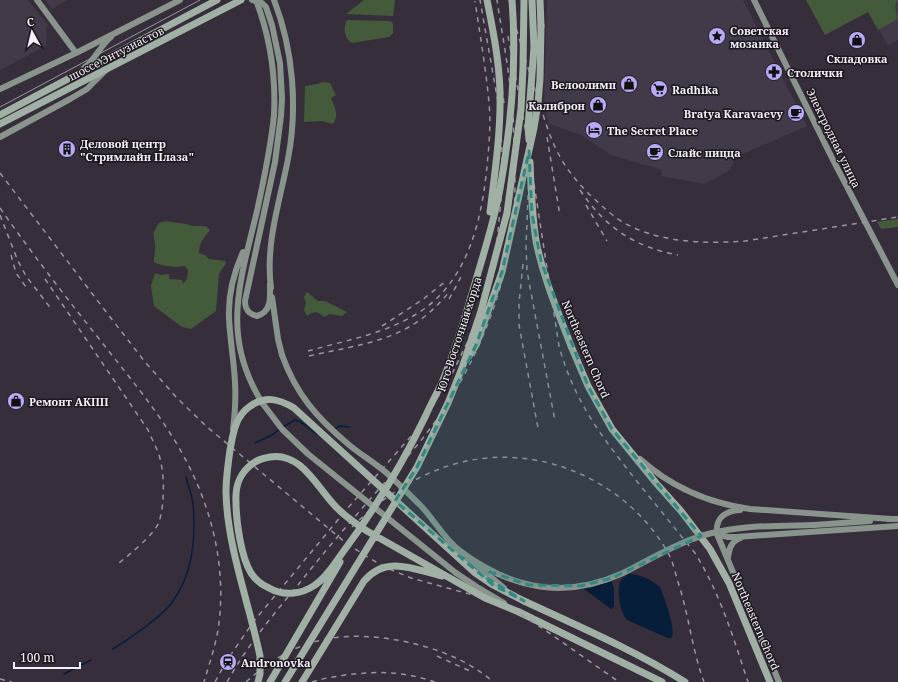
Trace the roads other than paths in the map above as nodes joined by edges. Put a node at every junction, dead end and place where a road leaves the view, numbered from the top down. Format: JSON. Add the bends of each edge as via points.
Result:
{"nodes":[{"id":1,"x":37,"y":0,"type":"edge"},
{"id":2,"x":180,"y":0,"type":"edge"},
{"id":3,"x":217,"y":0,"type":"edge"},
{"id":4,"x":241,"y":0,"type":"edge"},
{"id":5,"x":252,"y":0,"type":"edge"},
{"id":6,"x":256,"y":0,"type":"edge"},
{"id":7,"x":274,"y":0,"type":"edge"},
{"id":8,"x":488,"y":0,"type":"edge"},
{"id":9,"x":512,"y":0,"type":"edge"},
{"id":10,"x":524,"y":0,"type":"edge"},
{"id":11,"x":532,"y":0,"type":"edge"},
{"id":12,"x":540,"y":0,"type":"edge"},
{"id":13,"x":754,"y":0,"type":"edge"},
{"id":14,"x":118,"y":31,"type":"junction"},
{"id":15,"x":76,"y":53,"type":"junction"},
{"id":16,"x":106,"y":70,"type":"junction"},
{"id":17,"x":76,"y":74,"type":"junction"},
{"id":18,"x":0,"y":89,"type":"edge"},
{"id":19,"x":2,"y":113,"type":"edge"},
{"id":20,"x":0,"y":124,"type":"edge"},
{"id":21,"x":0,"y":137,"type":"edge"},
{"id":22,"x":275,"y":162,"type":"junction"},
{"id":23,"x":257,"y":211,"type":"junction"},
{"id":24,"x":249,"y":240,"type":"junction"},
{"id":25,"x":487,"y":241,"type":"junction"},
{"id":26,"x":270,"y":284,"type":"junction"},
{"id":27,"x":898,"y":285,"type":"edge"},
{"id":28,"x":462,"y":368,"type":"junction"},
{"id":29,"x":233,"y":432,"type":"junction"},
{"id":30,"x":628,"y":449,"type":"junction"},
{"id":31,"x":770,"y":510,"type":"junction"},
{"id":32,"x":891,"y":519,"type":"junction"},
{"id":33,"x":898,"y":519,"type":"edge"},
{"id":34,"x":896,"y":526,"type":"edge"},
{"id":35,"x":717,"y":534,"type":"junction"},
{"id":36,"x":749,"y":536,"type":"junction"},
{"id":37,"x":353,"y":539,"type":"junction"},
{"id":38,"x":459,"y":550,"type":"junction"},
{"id":39,"x":727,"y":560,"type":"junction"},
{"id":40,"x":451,"y":579,"type":"junction"},
{"id":41,"x":524,"y":601,"type":"junction"},
{"id":42,"x":519,"y":612,"type":"junction"},
{"id":43,"x":258,"y":682,"type":"edge"},
{"id":44,"x":270,"y":682,"type":"edge"},
{"id":45,"x":285,"y":682,"type":"edge"},
{"id":46,"x":302,"y":682,"type":"edge"},
{"id":47,"x":662,"y":682,"type":"edge"},
{"id":48,"x":685,"y":682,"type":"edge"},
{"id":49,"x":770,"y":682,"type":"edge"},
{"id":50,"x":779,"y":682,"type":"edge"}],
"edges":[{"from":1,"to":15,"type":"main road"},
{"from":2,"to":14,"type":"main road"},
{"from":3,"to":17,"type":"main road","name":"шоссе Энтузиастов"},
{"from":4,"to":16,"type":"main road","name":"шоссе Энтузиастов"},
{"from":5,"to":22,"type":"main road","via":[[266,7],[280,63],[281,116]]},
{"from":6,"to":23,"type":"main road","bridge":true,"via":[[263,17],[272,61],[275,97],[271,141]]},
{"from":7,"to":26,"type":"main road","via":[[286,42],[291,72],[293,114],[288,158],[272,235]]},
{"from":8,"to":25,"type":"main road","bridge":true,"via":[[500,90],[496,171]]},
{"from":9,"to":25,"type":"main road","bridge":true,"via":[[512,90],[508,133],[500,191]]},
{"from":10,"to":28,"type":"main road","name":"Юго-Восточная хорда","bridge":true,"via":[[521,110],[506,213],[481,311]]},
{"from":11,"to":30,"type":"main road","name":"Northeastern Chord","bridge":true,"via":[[534,47],[528,127],[532,214],[538,248],[547,281],[588,386],[612,429]]},
{"from":12,"to":28,"type":"main road","bridge":true,"via":[[538,103],[516,213],[494,297],[476,345]]},
{"from":13,"to":27,"type":"main road","name":"Электродная улица"},
{"from":14,"to":15,"type":"main road"},
{"from":14,"to":17,"type":"main road","via":[[105,42],[88,65]]},
{"from":15,"to":18,"type":"main road"},
{"from":16,"to":20,"type":"main road","name":"шоссе Энтузиастов"},
{"from":16,"to":21,"type":"main road","via":[[81,92]]},
{"from":17,"to":19,"type":"main road","name":"шоссе Энтузиастов"},
{"from":22,"to":23,"type":"main road"},
{"from":22,"to":26,"type":"main road","via":[[245,301],[245,307],[249,312],[257,316],[268,309]]},
{"from":23,"to":24,"type":"main road"},
{"from":24,"to":29,"type":"main road","via":[[238,263],[231,291],[229,317],[235,384]]},
{"from":24,"to":42,"type":"main road","bridge":true,"via":[[239,289],[237,329],[244,366],[250,383],[263,404],[282,429],[308,454],[419,544],[477,587]]},
{"from":25,"to":37,"type":"main road","bridge":true,"via":[[443,379],[409,450]]},
{"from":26,"to":38,"type":"main road","bridge":true,"via":[[282,355],[293,382],[312,409],[422,507]]},
{"from":28,"to":45,"type":"main road","name":"Юго-Восточная хорда","bridge":true,"via":[[417,466]]},
{"from":29,"to":41,"type":"main road","bridge":true,"via":[[238,419],[253,404],[262,400],[283,401],[294,408],[474,572]]},
{"from":29,"to":43,"type":"main road","bridge":true,"via":[[227,471],[227,511],[232,542],[260,656]]},
{"from":30,"to":31,"type":"main road","via":[[658,475],[692,494],[735,507]]},
{"from":30,"to":49,"type":"main road","name":"Northeastern Chord","via":[[710,548],[728,583]]},
{"from":31,"to":32,"type":"main road"},
{"from":31,"to":35,"type":"main road","via":[[728,512],[717,522]]},
{"from":32,"to":33,"type":"main road"},
{"from":32,"to":38,"type":"main road","bridge":true,"via":[[748,528],[709,534],[686,541],[612,578],[566,588],[546,588],[513,580]]},
{"from":34,"to":36,"type":"main road"},
{"from":35,"to":36,"type":"main road","via":[[728,537]]},
{"from":35,"to":39,"type":"main road"},
{"from":36,"to":39,"type":"main road","via":[[734,542]]},
{"from":37,"to":40,"type":"main road","bridge":true,"via":[[324,577],[304,591],[292,594],[264,586],[252,575],[241,544],[236,504],[239,478],[255,462],[276,456],[288,458],[308,473],[337,508],[352,521]]},
{"from":37,"to":44,"type":"main road","bridge":true},
{"from":38,"to":41,"type":"main road","bridge":true,"via":[[506,590]]},
{"from":39,"to":50,"type":"main road"},
{"from":40,"to":42,"type":"main road","bridge":true,"via":[[485,598]]},
{"from":40,"to":46,"type":"main road","bridge":true,"via":[[398,565],[376,570],[364,581]]},
{"from":41,"to":48,"type":"main road","via":[[627,650]]},
{"from":42,"to":47,"type":"main road"}]}
